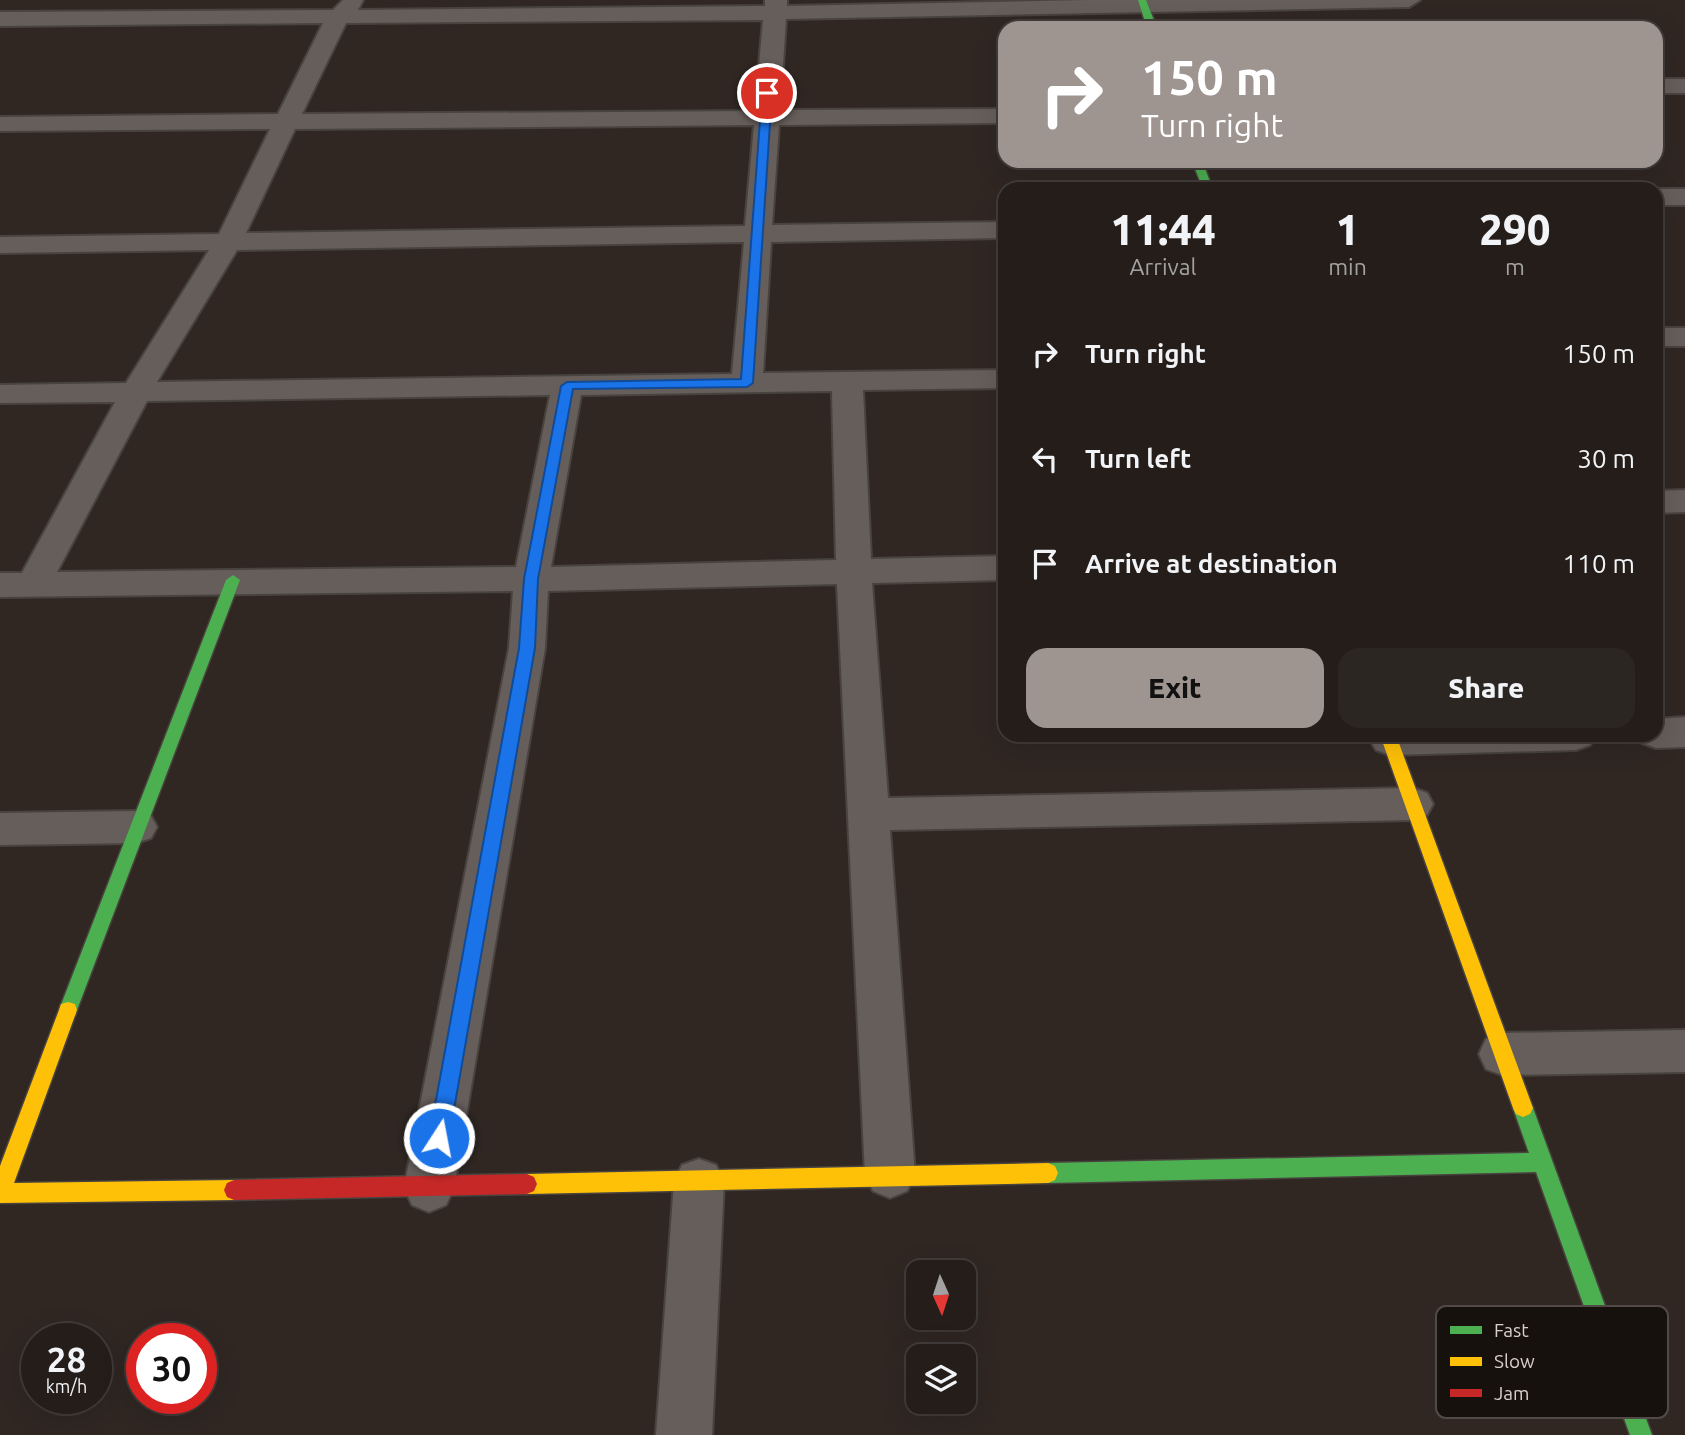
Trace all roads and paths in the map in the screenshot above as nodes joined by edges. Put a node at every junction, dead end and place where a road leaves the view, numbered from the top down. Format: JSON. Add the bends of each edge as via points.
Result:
{"nodes":[{"id":1,"x":1409,"y":0,"type":"edge"},
{"id":2,"x":1143,"y":3,"type":"edge"},
{"id":3,"x":775,"y":7,"type":"edge"},
{"id":4,"x":346,"y":9,"type":"edge"},
{"id":5,"x":1382,"y":10,"type":"edge"},
{"id":6,"x":0,"y":19,"type":"edge"},
{"id":7,"x":1149,"y":21,"type":"edge"},
{"id":8,"x":1663,"y":86,"type":"edge"},
{"id":9,"x":1685,"y":86,"type":"edge"},
{"id":10,"x":998,"y":116,"type":"edge"},
{"id":11,"x":765,"y":120,"type":"junction"},
{"id":12,"x":288,"y":122,"type":"junction"},
{"id":13,"x":0,"y":124,"type":"edge"},
{"id":14,"x":1663,"y":197,"type":"edge"},
{"id":15,"x":1685,"y":197,"type":"edge"},
{"id":16,"x":998,"y":230,"type":"edge"},
{"id":17,"x":759,"y":233,"type":"junction"},
{"id":18,"x":228,"y":242,"type":"junction"},
{"id":19,"x":0,"y":245,"type":"edge"},
{"id":20,"x":1663,"y":337,"type":"edge"},
{"id":21,"x":1685,"y":337,"type":"edge"},
{"id":22,"x":998,"y":379,"type":"edge"},
{"id":23,"x":848,"y":381,"type":"junction"},
{"id":24,"x":747,"y":383,"type":"junction"},
{"id":25,"x":567,"y":386,"type":"junction"},
{"id":26,"x":136,"y":392,"type":"junction"},
{"id":27,"x":0,"y":394,"type":"edge"},
{"id":28,"x":1685,"y":501,"type":"edge"},
{"id":29,"x":1663,"y":502,"type":"edge"},
{"id":30,"x":998,"y":568,"type":"edge"},
{"id":31,"x":854,"y":572,"type":"junction"},
{"id":32,"x":531,"y":579,"type":"junction"},
{"id":33,"x":233,"y":580,"type":"junction"},
{"id":34,"x":16,"y":585,"type":"edge"},
{"id":35,"x":1685,"y":732,"type":"edge"},
{"id":36,"x":1663,"y":733,"type":"edge"},
{"id":37,"x":1390,"y":742,"type":"edge"},
{"id":38,"x":1413,"y":804,"type":"junction"},
{"id":39,"x":869,"y":814,"type":"junction"},
{"id":40,"x":136,"y":827,"type":"junction"},
{"id":41,"x":0,"y":830,"type":"edge"},
{"id":42,"x":1685,"y":1051,"type":"edge"},
{"id":43,"x":1502,"y":1054,"type":"junction"},
{"id":44,"x":1541,"y":1162,"type":"junction"},
{"id":45,"x":890,"y":1175,"type":"junction"},
{"id":46,"x":699,"y":1181,"type":"junction"},
{"id":47,"x":429,"y":1188,"type":"junction"},
{"id":48,"x":1594,"y":1306,"type":"edge"},
{"id":49,"x":1635,"y":1418,"type":"edge"},
{"id":50,"x":684,"y":1435,"type":"edge"},
{"id":51,"x":1641,"y":1435,"type":"edge"}],
"edges":[{"from":1,"to":5,"type":"street"},
{"from":2,"to":3,"type":"street"},
{"from":2,"to":5,"type":"street"},
{"from":2,"to":7,"type":"street"},
{"from":3,"to":4,"type":"street"},
{"from":3,"to":11,"type":"street"},
{"from":4,"to":6,"type":"street"},
{"from":4,"to":12,"type":"street"},
{"from":8,"to":9,"type":"street"},
{"from":10,"to":11,"type":"street"},
{"from":11,"to":12,"type":"street"},
{"from":11,"to":17,"type":"street"},
{"from":12,"to":13,"type":"street"},
{"from":12,"to":18,"type":"street"},
{"from":14,"to":15,"type":"street"},
{"from":16,"to":17,"type":"street"},
{"from":17,"to":18,"type":"street"},
{"from":17,"to":24,"type":"street"},
{"from":18,"to":19,"type":"street"},
{"from":18,"to":26,"type":"street"},
{"from":20,"to":21,"type":"street"},
{"from":22,"to":23,"type":"street"},
{"from":23,"to":24,"type":"street"},
{"from":23,"to":31,"type":"street"},
{"from":24,"to":25,"type":"street"},
{"from":25,"to":26,"type":"street"},
{"from":25,"to":32,"type":"street"},
{"from":26,"to":27,"type":"street"},
{"from":26,"to":34,"type":"street"},
{"from":28,"to":29,"type":"street"},
{"from":30,"to":31,"type":"street"},
{"from":31,"to":32,"type":"street"},
{"from":31,"to":39,"type":"street"},
{"from":32,"to":33,"type":"street"},
{"from":32,"to":47,"type":"street","via":[[525,661]]},
{"from":33,"to":34,"type":"street"},
{"from":33,"to":40,"type":"street"},
{"from":35,"to":36,"type":"street"},
{"from":37,"to":38,"type":"street"},
{"from":38,"to":39,"type":"street"},
{"from":38,"to":43,"type":"street"},
{"from":39,"to":45,"type":"street"},
{"from":40,"to":41,"type":"street"},
{"from":40,"to":47,"type":"street","via":[[0,1193]]},
{"from":42,"to":43,"type":"street"},
{"from":43,"to":44,"type":"street"},
{"from":44,"to":45,"type":"street"},
{"from":44,"to":48,"type":"street"},
{"from":45,"to":46,"type":"street"},
{"from":46,"to":47,"type":"street"},
{"from":46,"to":50,"type":"street"},
{"from":49,"to":51,"type":"street"}]}
